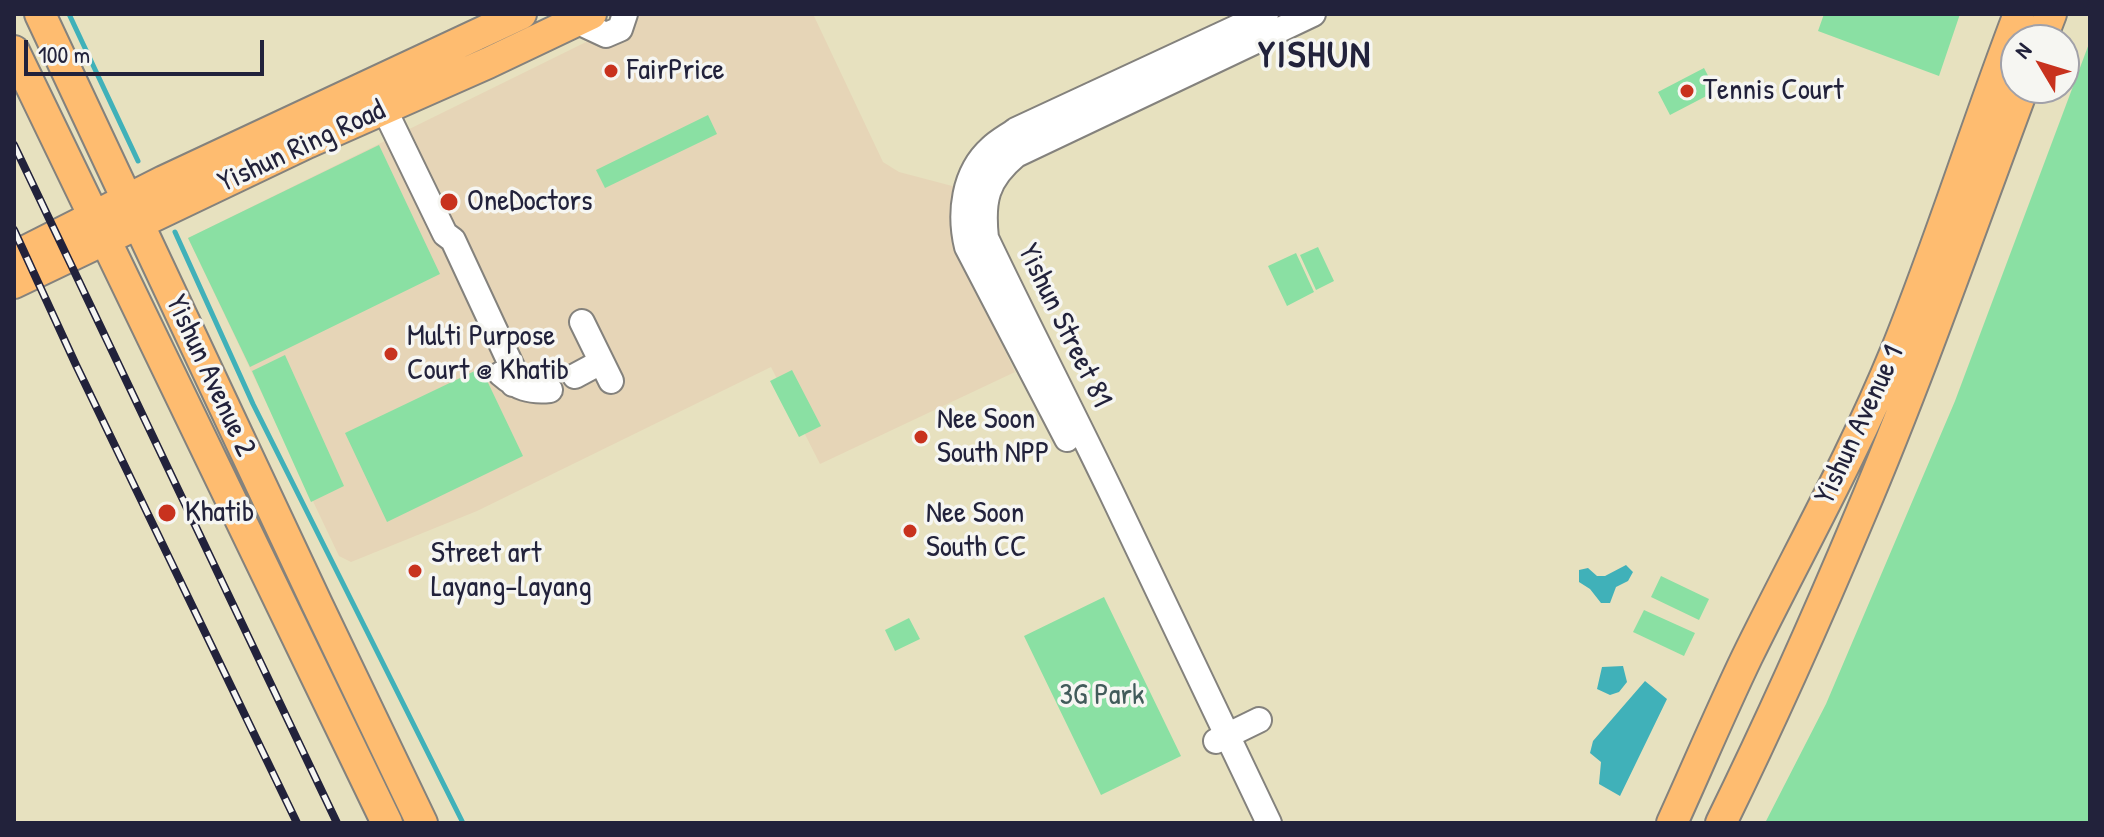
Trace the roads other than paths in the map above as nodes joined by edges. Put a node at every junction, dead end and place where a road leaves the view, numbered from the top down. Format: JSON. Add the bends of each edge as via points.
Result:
{"nodes":[{"id":1,"x":40,"y":14,"type":"edge"},
{"id":2,"x":521,"y":14,"type":"edge"},
{"id":3,"x":625,"y":14,"type":"edge"},
{"id":4,"x":1313,"y":14,"type":"edge"},
{"id":5,"x":2018,"y":15,"type":"edge"},
{"id":6,"x":584,"y":18,"type":"edge"},
{"id":7,"x":1267,"y":21,"type":"edge"},
{"id":8,"x":14,"y":51,"type":"edge"},
{"id":9,"x":378,"y":96,"type":"junction"},
{"id":10,"x":2017,"y":104,"type":"edge"},
{"id":11,"x":132,"y":212,"type":"junction"},
{"id":12,"x":100,"y":229,"type":"junction"},
{"id":13,"x":14,"y":257,"type":"edge"},
{"id":14,"x":14,"y":283,"type":"edge"},
{"id":15,"x":582,"y":322,"type":"dead end"},
{"id":16,"x":575,"y":376,"type":"dead end"},
{"id":17,"x":550,"y":390,"type":"dead end"},
{"id":18,"x":1802,"y":650,"type":"junction"},
{"id":19,"x":1746,"y":660,"type":"junction"},
{"id":20,"x":1776,"y":710,"type":"junction"},
{"id":21,"x":1259,"y":720,"type":"dead end"},
{"id":22,"x":1717,"y":722,"type":"junction"},
{"id":23,"x":1218,"y":730,"type":"junction"},
{"id":24,"x":1233,"y":762,"type":"junction"},
{"id":25,"x":387,"y":823,"type":"edge"},
{"id":26,"x":422,"y":823,"type":"edge"},
{"id":27,"x":1253,"y":823,"type":"edge"},
{"id":28,"x":1269,"y":823,"type":"edge"},
{"id":29,"x":1672,"y":823,"type":"edge"},
{"id":30,"x":1721,"y":823,"type":"edge"}],
"edges":[{"from":1,"to":11,"type":"main road","name":"Yishun Avenue 2"},
{"from":2,"to":9,"type":"main road","name":"Yishun Ring Road"},
{"from":3,"to":6,"type":"street","via":[[620,29],[606,35]]},
{"from":4,"to":7,"type":"street","name":"Yishun Street 81"},
{"from":5,"to":19,"type":"main road","name":"Yishun Avenue 1","via":[[1896,350]]},
{"from":6,"to":9,"type":"main road","name":"Yishun Ring Road"},
{"from":7,"to":23,"type":"street","name":"Yishun Street 81","via":[[1016,155],[988,187],[983,213],[986,238],[1048,384]]},
{"from":8,"to":12,"type":"main road","name":"Yishun Avenue 2"},
{"from":9,"to":11,"type":"main road","name":"Yishun Ring Road"},
{"from":9,"to":17,"type":"street","via":[[445,234],[441,246],[502,375],[532,392]]},
{"from":10,"to":18,"type":"main road","name":"Yishun Avenue 1","via":[[1909,393]]},
{"from":11,"to":12,"type":"main road","name":"Yishun Ring Road"},
{"from":11,"to":26,"type":"main road","name":"Yishun Avenue 2"},
{"from":12,"to":13,"type":"main road","name":"Yishun Ring Road"},
{"from":12,"to":14,"type":"main road","name":"Yishun Ring Road"},
{"from":12,"to":25,"type":"main road","name":"Yishun Avenue 2"},
{"from":15,"to":16,"type":"street","via":[[606,371]]},
{"from":18,"to":19,"type":"main road","via":[[1782,673],[1760,674]]},
{"from":18,"to":20,"type":"main road","name":"Yishun Avenue 1"},
{"from":19,"to":22,"type":"main road","name":"Yishun Avenue 1"},
{"from":20,"to":22,"type":"main road","via":[[1756,696],[1741,696]]},
{"from":20,"to":30,"type":"main road","name":"Yishun Avenue 1"},
{"from":21,"to":23,"type":"street"},
{"from":22,"to":29,"type":"main road","name":"Yishun Avenue 1"},
{"from":23,"to":24,"type":"street","name":"Yishun Street 81"},
{"from":24,"to":27,"type":"street","name":"Yishun Street 81"},
{"from":24,"to":28,"type":"street","name":"Yishun Street 81"}]}
